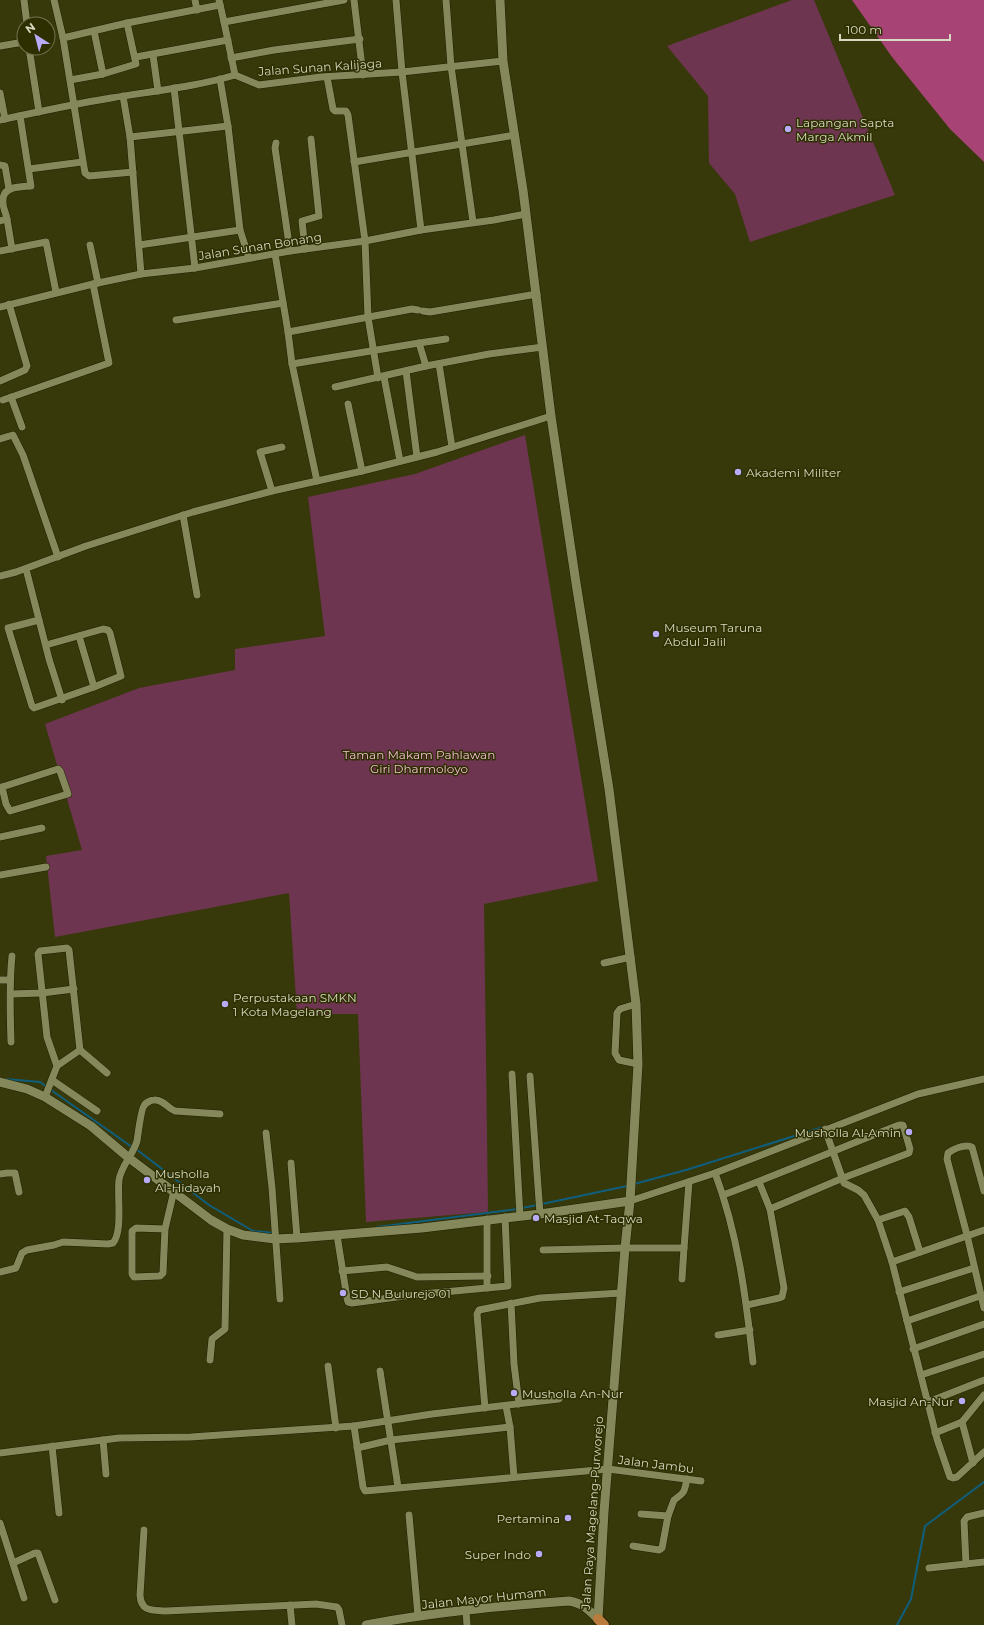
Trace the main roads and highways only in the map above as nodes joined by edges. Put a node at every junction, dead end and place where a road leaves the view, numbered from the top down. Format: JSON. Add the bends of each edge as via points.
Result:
{"nodes":[{"id":1,"x":500,"y":0,"type":"edge"},
{"id":2,"x":0,"y":1082,"type":"edge"},
{"id":3,"x":630,"y":1194,"type":"junction"},
{"id":4,"x":400,"y":1622,"type":"edge"},
{"id":5,"x":600,"y":1623,"type":"edge"},
{"id":6,"x":366,"y":1625,"type":"edge"}],
"edges":[{"from":1,"to":3,"type":"main road","name":"Jalan Raya Magelang-Purworejo","via":[[503,61],[537,294],[551,416],[606,768],[632,957],[638,1064]]},
{"from":2,"to":3,"type":"main road","via":[[47,1093],[132,1153],[211,1220],[243,1235],[337,1235],[422,1228],[505,1218],[539,1208]]},
{"from":3,"to":5,"type":"main road","name":"Jalan Raya Magelang-Purworejo","via":[[604,1512]]},
{"from":4,"to":5,"type":"main road","name":"Jalan Mayor Humam","via":[[418,1616],[569,1601],[586,1607]]},
{"from":4,"to":6,"type":"main road","name":"Jalan Mayor Humam"}]}
